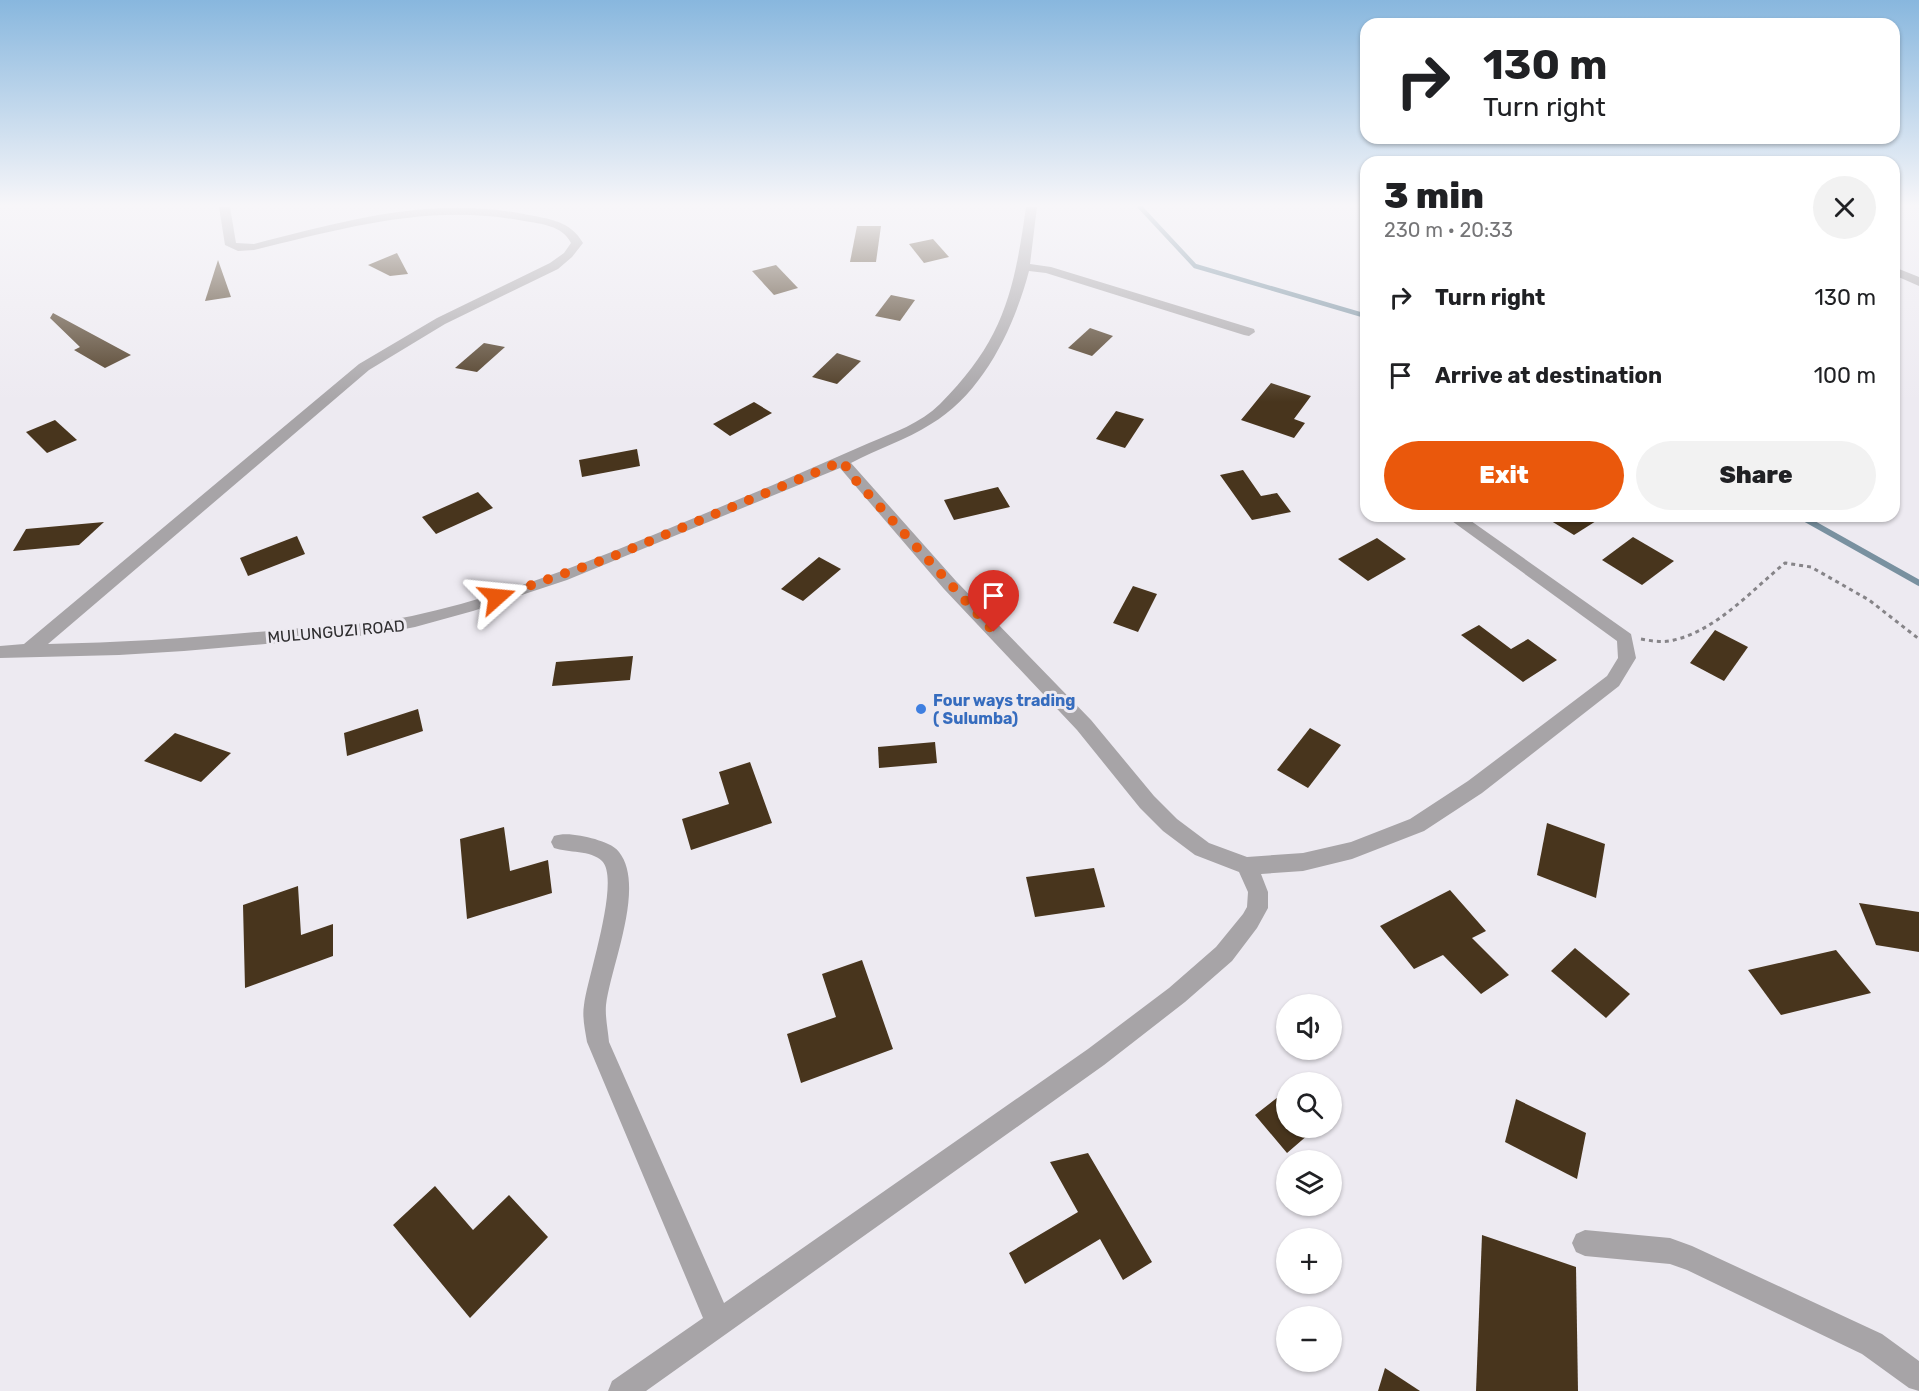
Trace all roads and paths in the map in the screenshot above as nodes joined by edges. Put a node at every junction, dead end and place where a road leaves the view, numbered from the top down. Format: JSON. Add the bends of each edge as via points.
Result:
{"nodes":[{"id":1,"x":543,"y":272,"type":"edge"},
{"id":2,"x":1022,"y":272,"type":"edge"},
{"id":3,"x":1053,"y":272,"type":"edge"},
{"id":4,"x":1900,"y":273,"type":"edge"},
{"id":5,"x":1919,"y":282,"type":"edge"},
{"id":6,"x":1249,"y":332,"type":"dead end"},
{"id":7,"x":843,"y":461,"type":"junction"},
{"id":8,"x":1462,"y":522,"type":"edge"},
{"id":9,"x":1625,"y":638,"type":"junction"},
{"id":10,"x":1919,"y":639,"type":"edge"},
{"id":11,"x":29,"y":650,"type":"junction"},
{"id":12,"x":0,"y":652,"type":"edge"},
{"id":13,"x":561,"y":842,"type":"dead end"},
{"id":14,"x":1247,"y":866,"type":"junction"},
{"id":15,"x":1585,"y":1243,"type":"dead end"},
{"id":16,"x":719,"y":1324,"type":"junction"},
{"id":17,"x":1919,"y":1378,"type":"edge"},
{"id":18,"x":622,"y":1391,"type":"edge"}],
"edges":[{"from":1,"to":11,"type":"street","via":[[441,321],[364,367]]},
{"from":2,"to":7,"type":"street","name":"MULUNGUZI ROAD","via":[[997,345],[961,390],[939,413],[916,427]]},
{"from":3,"to":6,"type":"street"},
{"from":4,"to":5,"type":"street"},
{"from":7,"to":11,"type":"street","name":"MULUNGUZI ROAD","via":[[609,558],[416,623],[119,649]]},
{"from":7,"to":14,"type":"street","via":[[850,474],[950,585],[1084,725],[1147,802],[1202,849]]},
{"from":8,"to":9,"type":"street"},
{"from":9,"to":10,"type":"path","via":[[1677,640],[1722,617],[1785,563],[1811,567],[1869,600]]},
{"from":9,"to":14,"type":"street","via":[[1627,658],[1613,681],[1475,787],[1417,825],[1352,850],[1303,862]]},
{"from":11,"to":12,"type":"street","name":"MULUNGUZI ROAD"},
{"from":13,"to":16,"type":"street","via":[[603,851],[613,858],[618,874],[615,913],[595,1008],[598,1042]]},
{"from":14,"to":16,"type":"street","via":[[1258,892],[1257,908],[1250,921],[1224,954],[1177,995],[1096,1057]]},
{"from":15,"to":17,"type":"street","via":[[1670,1251],[1692,1259],[1872,1344]]},
{"from":16,"to":18,"type":"street"}]}
